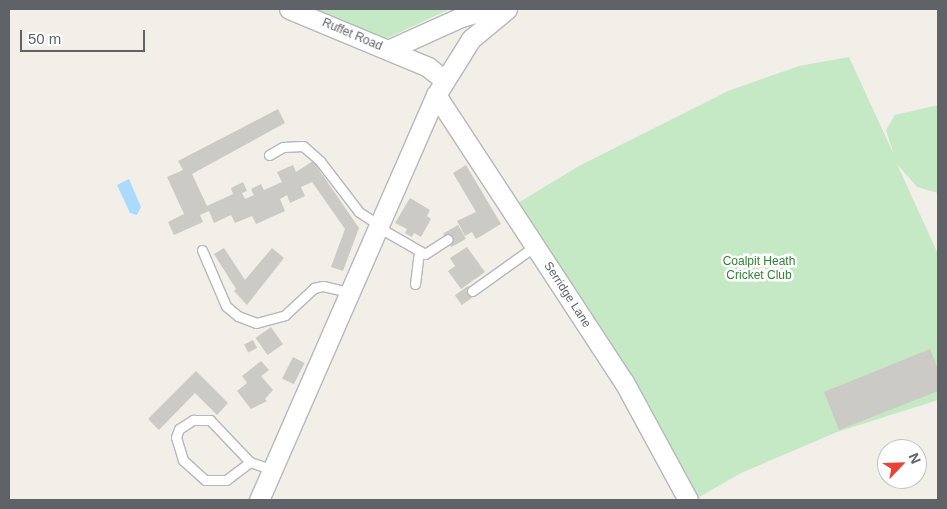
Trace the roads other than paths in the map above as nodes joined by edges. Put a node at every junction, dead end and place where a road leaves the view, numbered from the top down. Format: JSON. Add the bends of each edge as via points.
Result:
{"nodes":[{"id":1,"x":289,"y":9,"type":"edge"},
{"id":2,"x":502,"y":12,"type":"edge"},
{"id":3,"x":388,"y":50,"type":"junction"},
{"id":4,"x":440,"y":88,"type":"junction"},
{"id":5,"x":269,"y":155,"type":"dead end"},
{"id":6,"x":379,"y":226,"type":"junction"},
{"id":7,"x":448,"y":240,"type":"dead end"},
{"id":8,"x":535,"y":246,"type":"junction"},
{"id":9,"x":202,"y":250,"type":"dead end"},
{"id":10,"x":419,"y":251,"type":"junction"},
{"id":11,"x":415,"y":284,"type":"dead end"},
{"id":12,"x":472,"y":291,"type":"dead end"},
{"id":13,"x":350,"y":292,"type":"junction"},
{"id":14,"x":250,"y":462,"type":"junction"},
{"id":15,"x":273,"y":470,"type":"junction"},
{"id":16,"x":260,"y":500,"type":"edge"},
{"id":17,"x":688,"y":500,"type":"edge"}],
"edges":[{"from":1,"to":3,"type":"street","name":"Ruffet Road"},
{"from":2,"to":3,"type":"street","name":"Ruffet Road","via":[[461,17]]},
{"from":2,"to":4,"type":"street","via":[[472,40]]},
{"from":3,"to":4,"type":"street","name":"Ruffet Road","via":[[428,67]]},
{"from":4,"to":6,"type":"street"},
{"from":4,"to":8,"type":"street","name":"Serridge Lane"},
{"from":5,"to":6,"type":"lane","via":[[283,148],[303,146],[320,161],[359,212]]},
{"from":6,"to":10,"type":"lane"},
{"from":6,"to":13,"type":"street"},
{"from":7,"to":10,"type":"lane","via":[[425,254]]},
{"from":8,"to":12,"type":"lane"},
{"from":8,"to":17,"type":"street","name":"Serridge Lane","via":[[624,382]]},
{"from":9,"to":13,"type":"lane","via":[[226,306],[238,316],[256,323],[285,315],[314,288],[323,286]]},
{"from":10,"to":11,"type":"lane"},
{"from":13,"to":15,"type":"street"},
{"from":14,"to":14,"type":"lane","via":[[210,420],[193,420],[179,429],[176,437],[183,460],[205,480],[226,480]]},
{"from":14,"to":15,"type":"lane"},
{"from":15,"to":16,"type":"street"}]}
